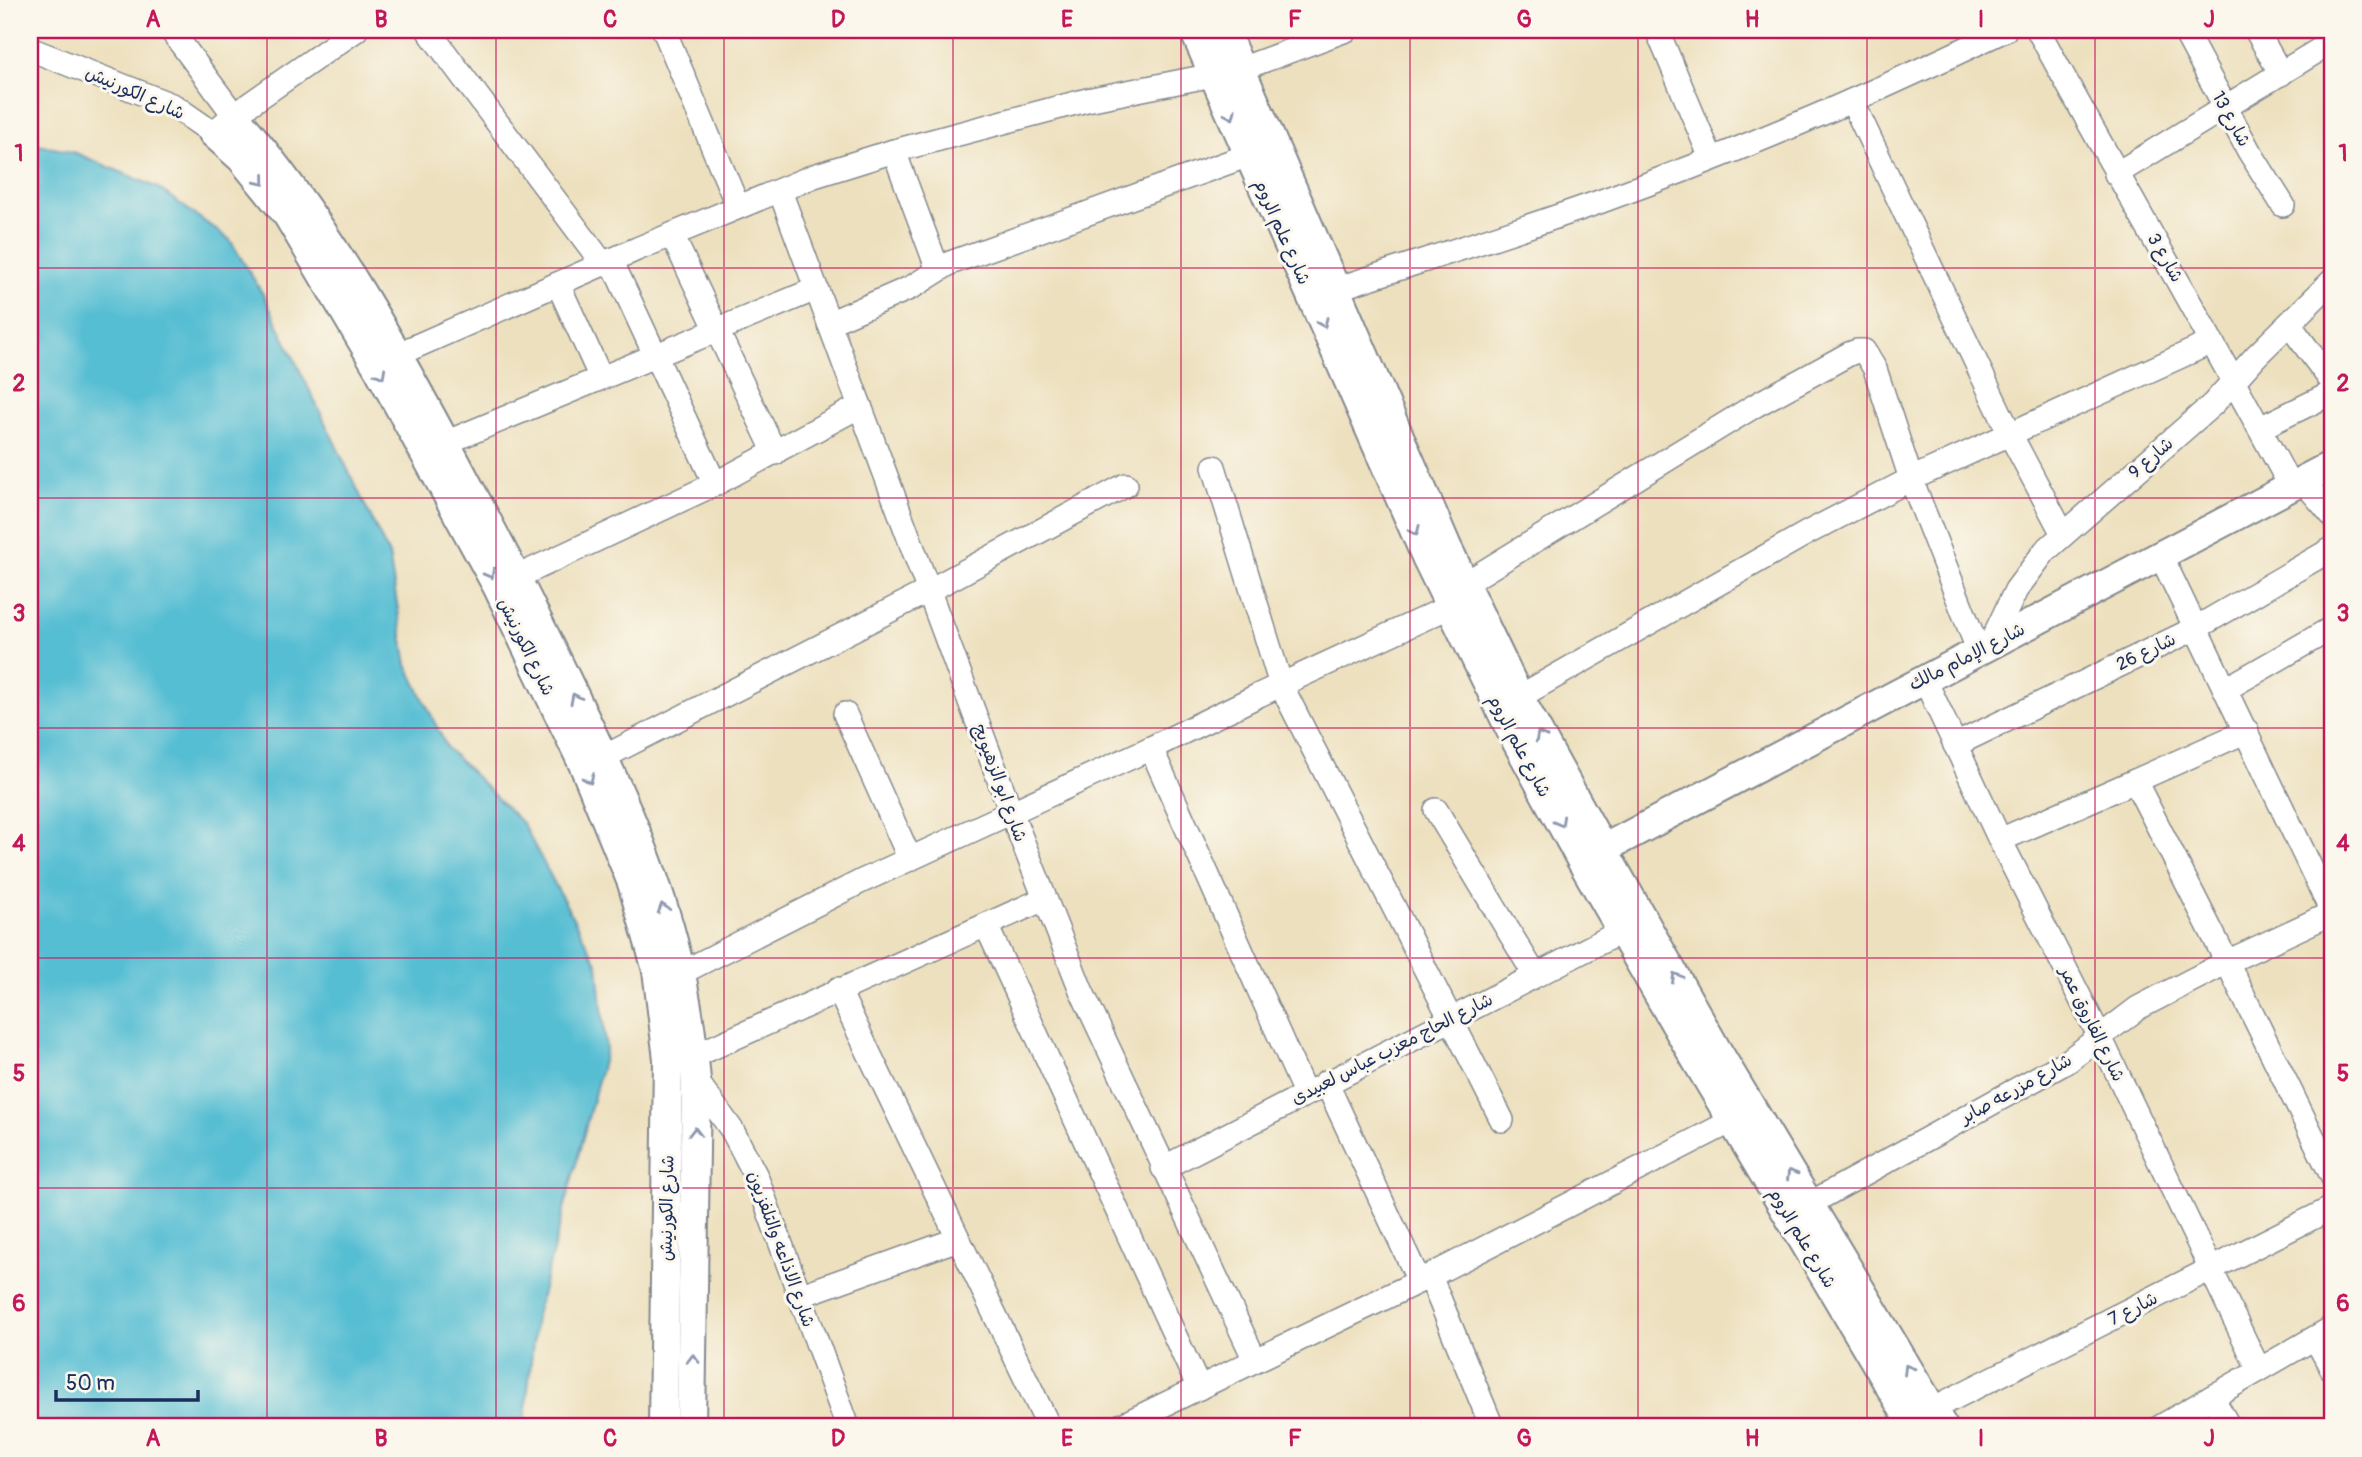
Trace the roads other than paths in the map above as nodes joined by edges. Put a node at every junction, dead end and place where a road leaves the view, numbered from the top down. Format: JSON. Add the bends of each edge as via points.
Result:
{"nodes":[{"id":1,"x":170,"y":30,"type":"edge"},
{"id":2,"x":356,"y":30,"type":"edge"},
{"id":3,"x":428,"y":30,"type":"edge"},
{"id":4,"x":664,"y":30,"type":"edge"},
{"id":5,"x":1194,"y":30,"type":"edge"},
{"id":6,"x":1224,"y":30,"type":"edge"},
{"id":7,"x":1346,"y":30,"type":"edge"},
{"id":8,"x":1657,"y":30,"type":"edge"},
{"id":9,"x":2005,"y":30,"type":"edge"},
{"id":10,"x":2038,"y":30,"type":"edge"},
{"id":11,"x":2183,"y":30,"type":"edge"},
{"id":12,"x":2256,"y":30,"type":"edge"},
{"id":13,"x":2332,"y":42,"type":"edge"},
{"id":14,"x":30,"y":49,"type":"edge"},
{"id":15,"x":1241,"y":69,"type":"junction"},
{"id":16,"x":2281,"y":74,"type":"junction"},
{"id":17,"x":1213,"y":75,"type":"junction"},
{"id":18,"x":1852,"y":100,"type":"junction"},
{"id":19,"x":2225,"y":108,"type":"junction"},
{"id":20,"x":224,"y":124,"type":"junction"},
{"id":21,"x":894,"y":151,"type":"junction"},
{"id":22,"x":1249,"y":155,"type":"junction"},
{"id":23,"x":1711,"y":158,"type":"junction"},
{"id":24,"x":2116,"y":174,"type":"junction"},
{"id":25,"x":779,"y":191,"type":"junction"},
{"id":26,"x":2283,"y":205,"type":"dead end"},
{"id":27,"x":738,"y":207,"type":"junction"},
{"id":28,"x":672,"y":234,"type":"junction"},
{"id":29,"x":607,"y":262,"type":"junction"},
{"id":30,"x":937,"y":270,"type":"junction"},
{"id":31,"x":2332,"y":281,"type":"edge"},
{"id":32,"x":558,"y":284,"type":"junction"},
{"id":33,"x":816,"y":289,"type":"junction"},
{"id":34,"x":1336,"y":289,"type":"junction"},
{"id":35,"x":829,"y":323,"type":"junction"},
{"id":36,"x":2289,"y":324,"type":"junction"},
{"id":37,"x":716,"y":330,"type":"junction"},
{"id":38,"x":2212,"y":342,"type":"junction"},
{"id":39,"x":396,"y":355,"type":"junction"},
{"id":40,"x":655,"y":356,"type":"junction"},
{"id":41,"x":601,"y":378,"type":"junction"},
{"id":42,"x":2235,"y":382,"type":"junction"},
{"id":43,"x":2332,"y":382,"type":"edge"},
{"id":44,"x":2332,"y":393,"type":"edge"},
{"id":45,"x":860,"y":405,"type":"junction"},
{"id":46,"x":1380,"y":423,"type":"junction"},
{"id":47,"x":2260,"y":428,"type":"junction"},
{"id":48,"x":2010,"y":434,"type":"junction"},
{"id":49,"x":446,"y":443,"type":"junction"},
{"id":50,"x":775,"y":453,"type":"junction"},
{"id":51,"x":2332,"y":464,"type":"edge"},
{"id":52,"x":1214,"y":467,"type":"dead end"},
{"id":53,"x":1911,"y":479,"type":"junction"},
{"id":54,"x":715,"y":484,"type":"junction"},
{"id":55,"x":2297,"y":484,"type":"junction"},
{"id":56,"x":1126,"y":485,"type":"dead end"},
{"id":57,"x":2332,"y":515,"type":"edge"},
{"id":58,"x":2063,"y":534,"type":"junction"},
{"id":59,"x":2332,"y":550,"type":"edge"},
{"id":60,"x":2161,"y":556,"type":"junction"},
{"id":61,"x":517,"y":577,"type":"junction"},
{"id":62,"x":1464,"y":584,"type":"junction"},
{"id":63,"x":930,"y":590,"type":"junction"},
{"id":64,"x":1449,"y":607,"type":"junction"},
{"id":65,"x":2196,"y":628,"type":"junction"},
{"id":66,"x":2332,"y":628,"type":"edge"},
{"id":67,"x":1984,"y":650,"type":"junction"},
{"id":68,"x":1924,"y":678,"type":"junction"},
{"id":69,"x":1281,"y":685,"type":"junction"},
{"id":70,"x":2226,"y":689,"type":"junction"},
{"id":71,"x":1520,"y":697,"type":"junction"},
{"id":72,"x":845,"y":714,"type":"dead end"},
{"id":73,"x":2247,"y":731,"type":"junction"},
{"id":74,"x":1955,"y":745,"type":"junction"},
{"id":75,"x":1151,"y":748,"type":"junction"},
{"id":76,"x":604,"y":757,"type":"junction"},
{"id":77,"x":2135,"y":781,"type":"junction"},
{"id":78,"x":1436,"y":810,"type":"dead end"},
{"id":79,"x":1011,"y":812,"type":"junction"},
{"id":80,"x":2000,"y":840,"type":"junction"},
{"id":81,"x":1603,"y":849,"type":"junction"},
{"id":82,"x":910,"y":859,"type":"junction"},
{"id":83,"x":1044,"y":899,"type":"junction"},
{"id":84,"x":2332,"y":912,"type":"edge"},
{"id":85,"x":986,"y":925,"type":"junction"},
{"id":86,"x":1622,"y":931,"type":"junction"},
{"id":87,"x":2227,"y":962,"type":"junction"},
{"id":88,"x":681,"y":973,"type":"junction"},
{"id":89,"x":1535,"y":975,"type":"junction"},
{"id":90,"x":838,"y":989,"type":"junction"},
{"id":91,"x":1451,"y":1018,"type":"junction"},
{"id":92,"x":2100,"y":1037,"type":"junction"},
{"id":93,"x":1706,"y":1053,"type":"junction"},
{"id":94,"x":688,"y":1078,"type":"junction"},
{"id":95,"x":1326,"y":1082,"type":"junction"},
{"id":96,"x":1305,"y":1093,"type":"junction"},
{"id":97,"x":1502,"y":1120,"type":"dead end"},
{"id":98,"x":1732,"y":1121,"type":"junction"},
{"id":99,"x":1163,"y":1168,"type":"junction"},
{"id":100,"x":2332,"y":1176,"type":"edge"},
{"id":101,"x":1809,"y":1204,"type":"junction"},
{"id":102,"x":2332,"y":1208,"type":"edge"},
{"id":103,"x":958,"y":1239,"type":"junction"},
{"id":104,"x":2210,"y":1271,"type":"junction"},
{"id":105,"x":1424,"y":1278,"type":"junction"},
{"id":106,"x":799,"y":1296,"type":"junction"},
{"id":107,"x":2324,"y":1333,"type":"edge"},
{"id":108,"x":1255,"y":1360,"type":"junction"},
{"id":109,"x":2332,"y":1369,"type":"edge"},
{"id":110,"x":2259,"y":1370,"type":"junction"},
{"id":111,"x":1199,"y":1388,"type":"junction"},
{"id":112,"x":2212,"y":1397,"type":"junction"},
{"id":113,"x":1930,"y":1421,"type":"edge"},
{"id":114,"x":663,"y":1427,"type":"edge"},
{"id":115,"x":691,"y":1427,"type":"edge"},
{"id":116,"x":848,"y":1427,"type":"edge"},
{"id":117,"x":1049,"y":1427,"type":"edge"},
{"id":118,"x":1119,"y":1427,"type":"edge"},
{"id":119,"x":1492,"y":1427,"type":"edge"},
{"id":120,"x":2160,"y":1427,"type":"edge"},
{"id":121,"x":2229,"y":1427,"type":"edge"}],
"edges":[{"from":1,"to":20,"type":"street"},
{"from":2,"to":20,"type":"street"},
{"from":3,"to":29,"type":"street"},
{"from":4,"to":27,"type":"street"},
{"from":5,"to":17,"type":"street","name":"شارع علم الروم"},
{"from":6,"to":15,"type":"street","name":"شارع علم الروم"},
{"from":7,"to":15,"type":"street"},
{"from":8,"to":23,"type":"street"},
{"from":9,"to":18,"type":"street"},
{"from":10,"to":24,"type":"street","name":"شارع 3"},
{"from":11,"to":19,"type":"street","name":"شارع 13"},
{"from":12,"to":16,"type":"street"},
{"from":13,"to":16,"type":"street"},
{"from":14,"to":20,"type":"street","name":"شارع الكورنيش"},
{"from":15,"to":34,"type":"street","name":"شارع علم الروم"},
{"from":16,"to":19,"type":"street"},
{"from":17,"to":21,"type":"street","via":[[1087,100]]},
{"from":17,"to":22,"type":"street","name":"شارع علم الروم","one_way":true},
{"from":18,"to":23,"type":"street"},
{"from":18,"to":48,"type":"street"},
{"from":19,"to":24,"type":"street"},
{"from":19,"to":26,"type":"street","name":"شارع 13"},
{"from":20,"to":39,"type":"street","name":"شارع الكورنيش","via":[[306,205]]},
{"from":20,"to":94,"type":"street","name":"شارع الكورنيش","one_way":true,"via":[[241,158],[308,247],[497,586],[584,766],[632,883]]},
{"from":21,"to":25,"type":"street"},
{"from":21,"to":30,"type":"street"},
{"from":22,"to":30,"type":"street"},
{"from":22,"to":46,"type":"street","name":"شارع علم الروم","one_way":true},
{"from":23,"to":34,"type":"street","via":[[1599,202]]},
{"from":24,"to":38,"type":"street","name":"شارع 3"},
{"from":25,"to":27,"type":"street"},
{"from":25,"to":33,"type":"street","name":"شارع ابو الزهيويج"},
{"from":27,"to":28,"type":"street"},
{"from":28,"to":29,"type":"street"},
{"from":28,"to":37,"type":"street"},
{"from":29,"to":32,"type":"street"},
{"from":29,"to":40,"type":"street"},
{"from":30,"to":35,"type":"street","via":[[912,287]]},
{"from":31,"to":36,"type":"street","name":"شارع 9"},
{"from":32,"to":39,"type":"street"},
{"from":32,"to":41,"type":"street"},
{"from":33,"to":35,"type":"street","name":"شارع ابو الزهيويج"},
{"from":33,"to":37,"type":"street"},
{"from":34,"to":46,"type":"street","name":"شارع علم الروم"},
{"from":35,"to":45,"type":"street","name":"شارع ابو الزهيويج"},
{"from":36,"to":42,"type":"street","name":"شارع 9"},
{"from":36,"to":43,"type":"street"},
{"from":37,"to":40,"type":"street"},
{"from":37,"to":50,"type":"street"},
{"from":38,"to":42,"type":"street","name":"شارع 3"},
{"from":38,"to":48,"type":"street"},
{"from":39,"to":49,"type":"street","name":"شارع الكورنيش"},
{"from":40,"to":41,"type":"street"},
{"from":40,"to":54,"type":"street"},
{"from":41,"to":49,"type":"street"},
{"from":42,"to":47,"type":"street","name":"شارع 3"},
{"from":42,"to":58,"type":"street","name":"شارع 9"},
{"from":44,"to":47,"type":"street"},
{"from":45,"to":50,"type":"street"},
{"from":45,"to":63,"type":"street","name":"شارع ابو الزهيويج"},
{"from":46,"to":62,"type":"street","name":"شارع علم الروم"},
{"from":46,"to":64,"type":"street","name":"شارع علم الروم","one_way":true},
{"from":47,"to":55,"type":"street","name":"شارع 3"},
{"from":48,"to":53,"type":"street"},
{"from":48,"to":58,"type":"street"},
{"from":49,"to":61,"type":"street","name":"شارع الكورنيش"},
{"from":50,"to":54,"type":"street"},
{"from":51,"to":55,"type":"street","name":"شارع الإمام مالك"},
{"from":52,"to":69,"type":"street"},
{"from":53,"to":62,"type":"street","via":[[1875,369],[1864,351],[1857,351],[1756,405]]},
{"from":53,"to":67,"type":"street"},
{"from":53,"to":71,"type":"street","via":[[1795,539]]},
{"from":54,"to":61,"type":"street"},
{"from":55,"to":57,"type":"street","name":"شارع 3"},
{"from":55,"to":60,"type":"street","name":"شارع الإمام مالك"},
{"from":56,"to":63,"type":"street"},
{"from":58,"to":67,"type":"street","name":"شارع 9","via":[[2016,590]]},
{"from":59,"to":65,"type":"street","name":"شارع 26"},
{"from":60,"to":65,"type":"street"},
{"from":60,"to":67,"type":"street","name":"شارع الإمام مالك"},
{"from":76,"to":61,"type":"street","name":"شارع الكورنيش","one_way":true},
{"from":62,"to":71,"type":"street","name":"شارع علم الروم"},
{"from":63,"to":76,"type":"street"},
{"from":63,"to":79,"type":"street","name":"شارع ابو الزهيويج"},
{"from":64,"to":69,"type":"street"},
{"from":64,"to":86,"type":"street","name":"شارع علم الروم","one_way":true,"via":[[1541,787]]},
{"from":65,"to":70,"type":"street"},
{"from":65,"to":74,"type":"street","name":"شارع 26"},
{"from":66,"to":70,"type":"street"},
{"from":67,"to":68,"type":"street","name":"شارع الإمام مالك"},
{"from":68,"to":74,"type":"street","name":"شارع الفاروق عمر"},
{"from":68,"to":81,"type":"street","name":"شارع الإمام مالك"},
{"from":69,"to":75,"type":"street"},
{"from":69,"to":91,"type":"street"},
{"from":70,"to":73,"type":"street"},
{"from":81,"to":71,"type":"street","name":"شارع علم الروم","one_way":true},
{"from":72,"to":82,"type":"street"},
{"from":73,"to":77,"type":"street"},
{"from":73,"to":84,"type":"street"},
{"from":74,"to":80,"type":"street","name":"شارع الفاروق عمر"},
{"from":75,"to":79,"type":"street"},
{"from":75,"to":96,"type":"street"},
{"from":88,"to":76,"type":"street","name":"شارع الكورنيش","one_way":true,"via":[[654,881]]},
{"from":77,"to":80,"type":"street"},
{"from":77,"to":87,"type":"street"},
{"from":78,"to":89,"type":"street"},
{"from":79,"to":82,"type":"street"},
{"from":79,"to":83,"type":"street","name":"شارع ابو الزهيويج"},
{"from":80,"to":92,"type":"street","name":"شارع الفاروق عمر"},
{"from":93,"to":81,"type":"street","name":"شارع علم الروم","one_way":true},
{"from":82,"to":88,"type":"street"},
{"from":83,"to":85,"type":"street"},
{"from":83,"to":99,"type":"street","name":"شارع ابو الزهيويج"},
{"from":84,"to":87,"type":"street","name":"شارع مزرعه صابر"},
{"from":85,"to":90,"type":"street"},
{"from":85,"to":111,"type":"street"},
{"from":86,"to":89,"type":"street","name":"شارع الحاج معزب عباس لعبيدى"},
{"from":86,"to":93,"type":"street","name":"شارع علم الروم"},
{"from":87,"to":92,"type":"street","name":"شارع مزرعه صابر","via":[[2138,1008]]},
{"from":87,"to":100,"type":"street"},
{"from":88,"to":94,"type":"street","name":"شارع الكورنيش"},
{"from":89,"to":91,"type":"street","name":"شارع الحاج معزب عباس لعبيدى"},
{"from":90,"to":94,"type":"street"},
{"from":90,"to":103,"type":"street"},
{"from":91,"to":95,"type":"street","name":"شارع الحاج معزب عباس لعبيدى"},
{"from":91,"to":97,"type":"street"},
{"from":92,"to":101,"type":"street","name":"شارع مزرعه صابر","via":[[2068,1061]]},
{"from":92,"to":104,"type":"street","name":"شارع الفاروق عمر"},
{"from":93,"to":98,"type":"street","name":"شارع علم الروم"},
{"from":101,"to":93,"type":"street","name":"شارع علم الروم","one_way":true},
{"from":94,"to":106,"type":"street","name":"شارع الاذاعه والتلفزيون","via":[[732,1130],[756,1176]]},
{"from":94,"to":114,"type":"street","name":"شارع الكورنيش"},
{"from":115,"to":94,"type":"street","name":"شارع الكورنيش","one_way":true},
{"from":95,"to":96,"type":"street","name":"شارع الحاج معزب عباس لعبيدى"},
{"from":95,"to":105,"type":"street"},
{"from":96,"to":99,"type":"street","name":"شارع الحاج معزب عباس لعبيدى"},
{"from":98,"to":105,"type":"street"},
{"from":98,"to":113,"type":"street","name":"شارع علم الروم"},
{"from":99,"to":108,"type":"street","name":"شارع ابو الزهيويج"},
{"from":113,"to":101,"type":"street","name":"شارع علم الروم","one_way":true},
{"from":102,"to":104,"type":"street","name":"شارع 7"},
{"from":103,"to":106,"type":"street"},
{"from":103,"to":117,"type":"street"},
{"from":104,"to":110,"type":"street","name":"شارع الفاروق عمر"},
{"from":104,"to":113,"type":"street","name":"شارع 7"},
{"from":105,"to":108,"type":"street"},
{"from":105,"to":119,"type":"street"},
{"from":106,"to":116,"type":"street","name":"شارع الاذاعه والتلفزيون"},
{"from":107,"to":109,"type":"street"},
{"from":107,"to":110,"type":"street"},
{"from":108,"to":111,"type":"street"},
{"from":110,"to":112,"type":"street"},
{"from":111,"to":118,"type":"street"},
{"from":112,"to":120,"type":"street"},
{"from":112,"to":121,"type":"street"}]}
